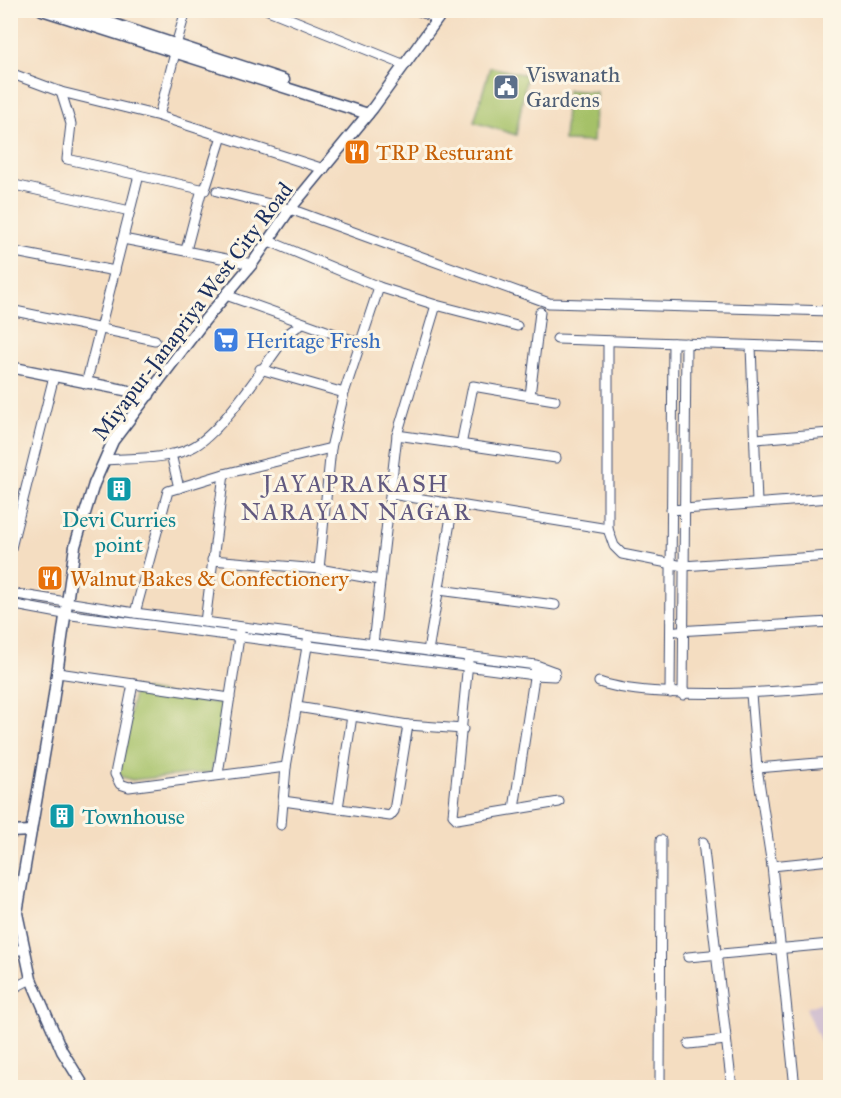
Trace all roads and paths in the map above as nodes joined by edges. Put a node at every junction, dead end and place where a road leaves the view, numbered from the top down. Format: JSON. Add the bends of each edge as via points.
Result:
{"nodes":[{"id":1,"x":42,"y":10,"type":"edge"},
{"id":2,"x":70,"y":10,"type":"edge"},
{"id":3,"x":186,"y":10,"type":"edge"},
{"id":4,"x":268,"y":10,"type":"edge"},
{"id":5,"x":416,"y":10,"type":"edge"},
{"id":6,"x":441,"y":15,"type":"edge"},
{"id":7,"x":176,"y":49,"type":"junction"},
{"id":8,"x":405,"y":65,"type":"junction"},
{"id":9,"x":10,"y":73,"type":"edge"},
{"id":10,"x":61,"y":92,"type":"junction"},
{"id":11,"x":370,"y":111,"type":"junction"},
{"id":12,"x":159,"y":116,"type":"junction"},
{"id":13,"x":222,"y":136,"type":"junction"},
{"id":14,"x":324,"y":169,"type":"junction"},
{"id":15,"x":139,"y":175,"type":"junction"},
{"id":16,"x":10,"y":184,"type":"edge"},
{"id":17,"x":202,"y":189,"type":"junction"},
{"id":18,"x":218,"y":190,"type":"dead end"},
{"id":19,"x":290,"y":209,"type":"junction"},
{"id":20,"x":130,"y":211,"type":"junction"},
{"id":21,"x":123,"y":239,"type":"junction"},
{"id":22,"x":269,"y":241,"type":"junction"},
{"id":23,"x":10,"y":250,"type":"edge"},
{"id":24,"x":186,"y":250,"type":"junction"},
{"id":25,"x":252,"y":264,"type":"junction"},
{"id":26,"x":114,"y":271,"type":"junction"},
{"id":27,"x":380,"y":286,"type":"junction"},
{"id":28,"x":226,"y":295,"type":"junction"},
{"id":29,"x":436,"y":305,"type":"junction"},
{"id":30,"x":10,"y":310,"type":"edge"},
{"id":31,"x":831,"y":311,"type":"edge"},
{"id":32,"x":540,"y":312,"type":"dead end"},
{"id":33,"x":301,"y":324,"type":"junction"},
{"id":34,"x":517,"y":326,"type":"dead end"},
{"id":35,"x":100,"y":329,"type":"junction"},
{"id":36,"x":557,"y":339,"type":"dead end"},
{"id":37,"x":155,"y":340,"type":"dead end"},
{"id":38,"x":608,"y":340,"type":"junction"},
{"id":39,"x":360,"y":343,"type":"junction"},
{"id":40,"x":673,"y":343,"type":"junction"},
{"id":41,"x":686,"y":343,"type":"junction"},
{"id":42,"x":751,"y":346,"type":"junction"},
{"id":43,"x":831,"y":348,"type":"edge"},
{"id":44,"x":10,"y":367,"type":"edge"},
{"id":45,"x":260,"y":369,"type":"junction"},
{"id":46,"x":54,"y":376,"type":"junction"},
{"id":47,"x":86,"y":384,"type":"junction"},
{"id":48,"x":344,"y":393,"type":"junction"},
{"id":49,"x":149,"y":395,"type":"junction"},
{"id":50,"x":530,"y":396,"type":"junction"},
{"id":51,"x":555,"y":400,"type":"dead end"},
{"id":52,"x":831,"y":432,"type":"edge"},
{"id":53,"x":397,"y":435,"type":"junction"},
{"id":54,"x":756,"y":439,"type":"junction"},
{"id":55,"x":460,"y":445,"type":"junction"},
{"id":56,"x":331,"y":448,"type":"junction"},
{"id":57,"x":171,"y":454,"type":"junction"},
{"id":58,"x":556,"y":458,"type":"dead end"},
{"id":59,"x":105,"y":460,"type":"junction"},
{"id":60,"x":224,"y":474,"type":"junction"},
{"id":61,"x":179,"y":488,"type":"junction"},
{"id":62,"x":391,"y":494,"type":"junction"},
{"id":63,"x":831,"y":498,"type":"edge"},
{"id":64,"x":757,"y":503,"type":"junction"},
{"id":65,"x":453,"y":505,"type":"junction"},
{"id":66,"x":671,"y":510,"type":"junction"},
{"id":67,"x":685,"y":510,"type":"junction"},
{"id":68,"x":608,"y":529,"type":"junction"},
{"id":69,"x":11,"y":538,"type":"edge"},
{"id":70,"x":10,"y":552,"type":"edge"},
{"id":71,"x":831,"y":556,"type":"edge"},
{"id":72,"x":212,"y":560,"type":"junction"},
{"id":73,"x":671,"y":564,"type":"junction"},
{"id":74,"x":683,"y":566,"type":"junction"},
{"id":75,"x":318,"y":569,"type":"junction"},
{"id":76,"x":380,"y":580,"type":"junction"},
{"id":77,"x":439,"y":590,"type":"junction"},
{"id":78,"x":10,"y":593,"type":"edge"},
{"id":79,"x":10,"y":604,"type":"edge"},
{"id":80,"x":555,"y":605,"type":"dead end"},
{"id":81,"x":65,"y":608,"type":"junction"},
{"id":82,"x":135,"y":613,"type":"junction"},
{"id":83,"x":205,"y":622,"type":"junction"},
{"id":84,"x":831,"y":622,"type":"edge"},
{"id":85,"x":241,"y":627,"type":"junction"},
{"id":86,"x":670,"y":630,"type":"junction"},
{"id":87,"x":683,"y":631,"type":"junction"},
{"id":88,"x":309,"y":636,"type":"junction"},
{"id":89,"x":239,"y":637,"type":"junction"},
{"id":90,"x":373,"y":644,"type":"junction"},
{"id":91,"x":307,"y":646,"type":"junction"},
{"id":92,"x":428,"y":651,"type":"junction"},
{"id":93,"x":468,"y":656,"type":"junction"},
{"id":94,"x":467,"y":667,"type":"junction"},
{"id":95,"x":535,"y":670,"type":"junction"},
{"id":96,"x":58,"y":673,"type":"junction"},
{"id":97,"x":599,"y":682,"type":"dead end"},
{"id":98,"x":133,"y":684,"type":"junction"},
{"id":99,"x":831,"y":687,"type":"edge"},
{"id":100,"x":670,"y":693,"type":"junction"},
{"id":101,"x":751,"y":694,"type":"junction"},
{"id":102,"x":683,"y":695,"type":"junction"},
{"id":103,"x":230,"y":698,"type":"junction"},
{"id":104,"x":297,"y":707,"type":"junction"},
{"id":105,"x":352,"y":716,"type":"junction"},
{"id":106,"x":408,"y":725,"type":"junction"},
{"id":107,"x":463,"y":729,"type":"junction"},
{"id":108,"x":831,"y":762,"type":"edge"},
{"id":109,"x":286,"y":767,"type":"junction"},
{"id":110,"x":757,"y":768,"type":"junction"},
{"id":111,"x":218,"y":774,"type":"junction"},
{"id":112,"x":283,"y":801,"type":"junction"},
{"id":113,"x":559,"y":802,"type":"dead end"},
{"id":114,"x":338,"y":808,"type":"junction"},
{"id":115,"x":514,"y":809,"type":"junction"},
{"id":116,"x":281,"y":825,"type":"dead end"},
{"id":117,"x":31,"y":831,"type":"junction"},
{"id":118,"x":10,"y":832,"type":"edge"},
{"id":119,"x":661,"y":840,"type":"dead end"},
{"id":120,"x":703,"y":842,"type":"dead end"},
{"id":121,"x":831,"y":860,"type":"edge"},
{"id":122,"x":771,"y":866,"type":"junction"},
{"id":123,"x":831,"y":944,"type":"edge"},
{"id":124,"x":23,"y":949,"type":"junction"},
{"id":125,"x":781,"y":949,"type":"junction"},
{"id":126,"x":10,"y":952,"type":"edge"},
{"id":127,"x":715,"y":955,"type":"junction"},
{"id":128,"x":688,"y":957,"type":"dead end"},
{"id":129,"x":31,"y":979,"type":"junction"},
{"id":130,"x":10,"y":990,"type":"edge"},
{"id":131,"x":726,"y":1040,"type":"junction"},
{"id":132,"x":689,"y":1044,"type":"dead end"},
{"id":133,"x":85,"y":1088,"type":"edge"},
{"id":134,"x":660,"y":1088,"type":"edge"},
{"id":135,"x":732,"y":1088,"type":"edge"},
{"id":136,"x":795,"y":1088,"type":"edge"}],
"edges":[{"from":1,"to":7,"type":"street"},
{"from":2,"to":7,"type":"street"},
{"from":3,"to":7,"type":"street"},
{"from":4,"to":8,"type":"street"},
{"from":5,"to":6,"type":"street"},
{"from":6,"to":8,"type":"street","name":"Miyapur-Janapriya West City Road"},
{"from":7,"to":11,"type":"street"},
{"from":7,"to":12,"type":"street"},
{"from":8,"to":11,"type":"street","name":"Miyapur-Janapriya West City Road"},
{"from":9,"to":10,"type":"street"},
{"from":10,"to":12,"type":"street"},
{"from":10,"to":15,"type":"street","via":[[71,124],[68,159]]},
{"from":11,"to":14,"type":"street","name":"Miyapur-Janapriya West City Road"},
{"from":12,"to":13,"type":"street"},
{"from":13,"to":14,"type":"street"},
{"from":13,"to":17,"type":"street","via":[[205,190]]},
{"from":14,"to":19,"type":"street","name":"Miyapur-Janapriya West City Road"},
{"from":15,"to":17,"type":"street"},
{"from":15,"to":20,"type":"street"},
{"from":16,"to":20,"type":"street"},
{"from":17,"to":24,"type":"street"},
{"from":18,"to":19,"type":"street"},
{"from":19,"to":22,"type":"street","name":"Miyapur-Janapriya West City Road"},
{"from":19,"to":31,"type":"street","via":[[549,303]]},
{"from":20,"to":21,"type":"street"},
{"from":21,"to":24,"type":"street"},
{"from":21,"to":26,"type":"street"},
{"from":22,"to":25,"type":"street","name":"Miyapur-Janapriya West City Road"},
{"from":22,"to":27,"type":"street"},
{"from":23,"to":26,"type":"street"},
{"from":24,"to":25,"type":"street"},
{"from":25,"to":28,"type":"street","name":"Miyapur-Janapriya West City Road"},
{"from":26,"to":35,"type":"street"},
{"from":27,"to":29,"type":"street"},
{"from":27,"to":39,"type":"street"},
{"from":28,"to":33,"type":"street"},
{"from":28,"to":49,"type":"street","name":"Miyapur-Janapriya West City Road"},
{"from":29,"to":34,"type":"street"},
{"from":29,"to":53,"type":"street"},
{"from":30,"to":35,"type":"street"},
{"from":32,"to":50,"type":"street"},
{"from":33,"to":39,"type":"street"},
{"from":33,"to":45,"type":"street"},
{"from":35,"to":37,"type":"street"},
{"from":35,"to":47,"type":"street"},
{"from":36,"to":38,"type":"street"},
{"from":38,"to":40,"type":"street"},
{"from":38,"to":68,"type":"street"},
{"from":39,"to":48,"type":"street"},
{"from":40,"to":41,"type":"street"},
{"from":40,"to":66,"type":"street"},
{"from":41,"to":42,"type":"street"},
{"from":41,"to":67,"type":"street"},
{"from":42,"to":43,"type":"street"},
{"from":42,"to":54,"type":"street"},
{"from":44,"to":46,"type":"street"},
{"from":45,"to":48,"type":"street"},
{"from":45,"to":57,"type":"street","via":[[219,426],[191,448]]},
{"from":46,"to":47,"type":"street"},
{"from":46,"to":69,"type":"street"},
{"from":47,"to":49,"type":"street"},
{"from":48,"to":56,"type":"street"},
{"from":49,"to":59,"type":"street","name":"Miyapur-Janapriya West City Road","via":[[113,441]]},
{"from":50,"to":51,"type":"street"},
{"from":50,"to":55,"type":"street","via":[[473,386]]},
{"from":52,"to":54,"type":"street"},
{"from":53,"to":55,"type":"street"},
{"from":53,"to":62,"type":"street"},
{"from":54,"to":64,"type":"street"},
{"from":55,"to":58,"type":"street"},
{"from":56,"to":60,"type":"street"},
{"from":56,"to":75,"type":"street"},
{"from":57,"to":59,"type":"street"},
{"from":57,"to":61,"type":"street"},
{"from":59,"to":81,"type":"street","name":"Miyapur-Janapriya West City Road","via":[[75,546]]},
{"from":60,"to":61,"type":"street"},
{"from":60,"to":72,"type":"street"},
{"from":61,"to":82,"type":"street","via":[[166,494]]},
{"from":62,"to":65,"type":"street"},
{"from":62,"to":76,"type":"street"},
{"from":63,"to":64,"type":"street"},
{"from":64,"to":67,"type":"street"},
{"from":65,"to":68,"type":"street"},
{"from":65,"to":77,"type":"street"},
{"from":66,"to":67,"type":"street"},
{"from":66,"to":73,"type":"street"},
{"from":67,"to":74,"type":"street"},
{"from":68,"to":73,"type":"street","via":[[614,546],[622,554]]},
{"from":69,"to":70,"type":"street"},
{"from":71,"to":74,"type":"street"},
{"from":72,"to":75,"type":"street"},
{"from":72,"to":83,"type":"street"},
{"from":73,"to":74,"type":"street"},
{"from":73,"to":86,"type":"street"},
{"from":74,"to":87,"type":"street"},
{"from":75,"to":76,"type":"street"},
{"from":76,"to":90,"type":"street"},
{"from":77,"to":80,"type":"street"},
{"from":77,"to":92,"type":"street"},
{"from":78,"to":81,"type":"street"},
{"from":79,"to":81,"type":"street"},
{"from":81,"to":82,"type":"street"},
{"from":81,"to":89,"type":"street"},
{"from":81,"to":96,"type":"street","name":"Miyapur-Janapriya West City Road"},
{"from":82,"to":83,"type":"street"},
{"from":83,"to":85,"type":"street"},
{"from":84,"to":87,"type":"street"},
{"from":85,"to":88,"type":"street"},
{"from":85,"to":89,"type":"street"},
{"from":86,"to":87,"type":"street"},
{"from":86,"to":100,"type":"street"},
{"from":87,"to":102,"type":"street"},
{"from":88,"to":90,"type":"street"},
{"from":88,"to":91,"type":"street"},
{"from":89,"to":91,"type":"street"},
{"from":89,"to":103,"type":"street"},
{"from":90,"to":92,"type":"street"},
{"from":91,"to":94,"type":"street"},
{"from":91,"to":104,"type":"street"},
{"from":92,"to":93,"type":"street"},
{"from":93,"to":94,"type":"street"},
{"from":93,"to":95,"type":"street"},
{"from":94,"to":95,"type":"street"},
{"from":94,"to":107,"type":"street"},
{"from":95,"to":115,"type":"street"},
{"from":96,"to":98,"type":"street"},
{"from":96,"to":117,"type":"street","name":"Miyapur-Janapriya West City Road"},
{"from":97,"to":100,"type":"street"},
{"from":98,"to":103,"type":"street"},
{"from":98,"to":111,"type":"street","via":[[115,774],[120,784],[129,787]]},
{"from":99,"to":101,"type":"street"},
{"from":100,"to":102,"type":"street"},
{"from":101,"to":102,"type":"street"},
{"from":101,"to":110,"type":"street"},
{"from":103,"to":111,"type":"street"},
{"from":104,"to":105,"type":"street"},
{"from":104,"to":109,"type":"street"},
{"from":105,"to":106,"type":"street"},
{"from":105,"to":114,"type":"street"},
{"from":106,"to":107,"type":"street"},
{"from":106,"to":114,"type":"street","via":[[393,814],[384,817]]},
{"from":107,"to":115,"type":"street","via":[[453,815],[457,819]]},
{"from":108,"to":110,"type":"street"},
{"from":109,"to":111,"type":"street"},
{"from":109,"to":112,"type":"street"},
{"from":110,"to":122,"type":"street"},
{"from":112,"to":114,"type":"street"},
{"from":112,"to":116,"type":"street"},
{"from":113,"to":115,"type":"street"},
{"from":117,"to":118,"type":"street"},
{"from":117,"to":124,"type":"street","name":"Miyapur-Janapriya West City Road","via":[[17,913]]},
{"from":119,"to":134,"type":"street"},
{"from":120,"to":127,"type":"street"},
{"from":121,"to":122,"type":"street"},
{"from":122,"to":125,"type":"street"},
{"from":123,"to":125,"type":"street"},
{"from":124,"to":126,"type":"street"},
{"from":124,"to":129,"type":"street","name":"Miyapur-Janapriya West City Road"},
{"from":125,"to":127,"type":"street"},
{"from":125,"to":136,"type":"street"},
{"from":127,"to":128,"type":"street"},
{"from":127,"to":131,"type":"street"},
{"from":129,"to":130,"type":"street"},
{"from":129,"to":133,"type":"street","name":"Miyapur-Janapriya West City Road","via":[[62,1051]]},
{"from":131,"to":132,"type":"street"},
{"from":131,"to":135,"type":"street"}]}
